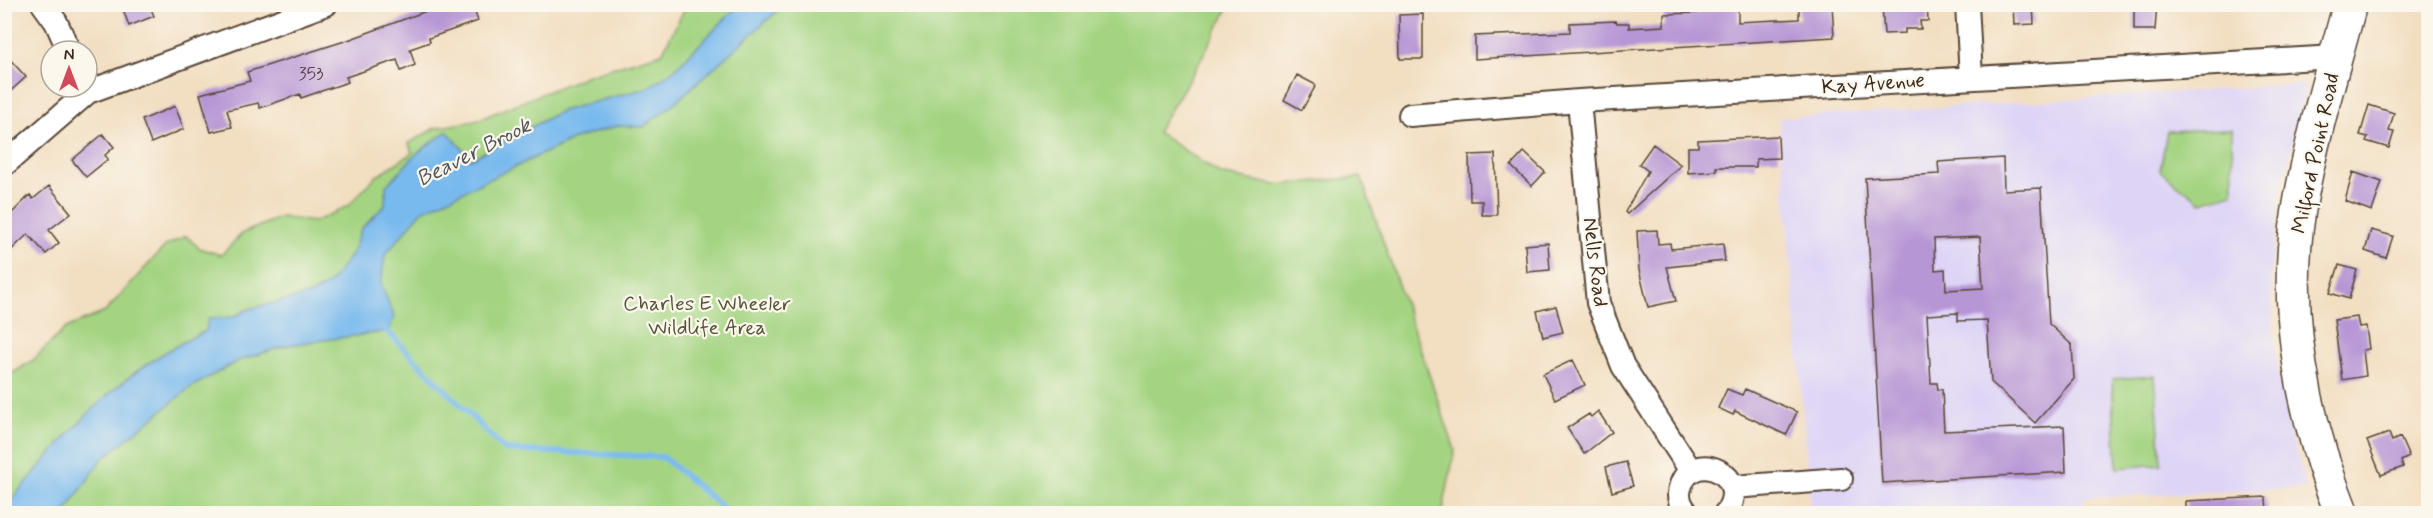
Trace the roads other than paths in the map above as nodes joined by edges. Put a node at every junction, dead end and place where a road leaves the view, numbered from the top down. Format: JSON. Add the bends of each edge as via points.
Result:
{"nodes":[{"id":1,"x":43,"y":4,"type":"edge"},
{"id":2,"x":326,"y":4,"type":"edge"},
{"id":3,"x":1967,"y":4,"type":"edge"},
{"id":4,"x":2350,"y":4,"type":"edge"},
{"id":5,"x":64,"y":39,"type":"edge"},
{"id":6,"x":2336,"y":57,"type":"junction"},
{"id":7,"x":1971,"y":78,"type":"junction"},
{"id":8,"x":99,"y":86,"type":"edge"},
{"id":9,"x":77,"y":99,"type":"edge"},
{"id":10,"x":1579,"y":101,"type":"junction"},
{"id":11,"x":1410,"y":115,"type":"dead end"},
{"id":12,"x":4,"y":165,"type":"edge"},
{"id":13,"x":1691,"y":471,"type":"junction"},
{"id":14,"x":1841,"y":479,"type":"dead end"},
{"id":15,"x":1732,"y":488,"type":"junction"},
{"id":16,"x":1688,"y":513,"type":"edge"},
{"id":17,"x":1725,"y":513,"type":"edge"},
{"id":18,"x":2342,"y":513,"type":"edge"}],
"edges":[{"from":1,"to":5,"type":"street"},
{"from":2,"to":8,"type":"street"},
{"from":3,"to":7,"type":"street"},
{"from":4,"to":6,"type":"street","name":"Milford Point Road"},
{"from":6,"to":7,"type":"street","name":"Kay Avenue"},
{"from":6,"to":18,"type":"street","name":"Milford Point Road","via":[[2301,198],[2295,308],[2296,340],[2311,425]]},
{"from":7,"to":10,"type":"street","name":"Kay Avenue"},
{"from":9,"to":12,"type":"street"},
{"from":10,"to":11,"type":"street","name":"Kay Avenue"},
{"from":10,"to":13,"type":"street","name":"Nells Road","via":[[1598,303],[1623,366]]},
{"from":13,"to":15,"type":"street","via":[[1716,469]]},
{"from":13,"to":16,"type":"street","via":[[1679,494]]},
{"from":14,"to":15,"type":"street"},
{"from":15,"to":17,"type":"street","via":[[1731,506]]}]}
